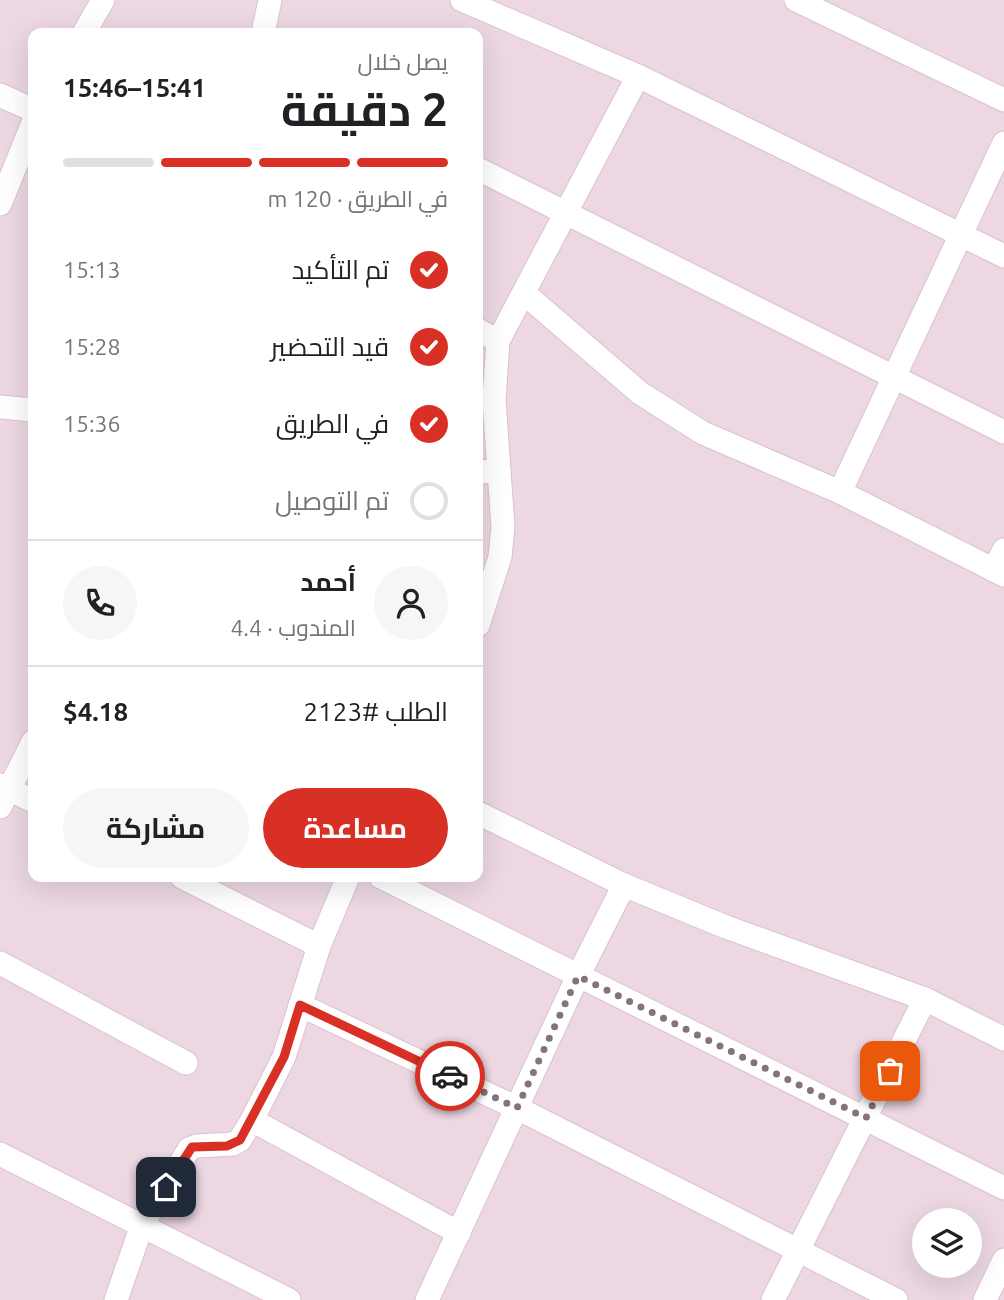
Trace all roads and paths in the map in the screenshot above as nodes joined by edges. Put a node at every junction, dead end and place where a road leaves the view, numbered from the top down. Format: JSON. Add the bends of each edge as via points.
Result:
{"nodes":[{"id":1,"x":103,"y":0,"type":"edge"},
{"id":2,"x":271,"y":0,"type":"edge"},
{"id":3,"x":462,"y":0,"type":"edge"},
{"id":4,"x":796,"y":0,"type":"edge"},
{"id":5,"x":87,"y":28,"type":"edge"},
{"id":6,"x":264,"y":28,"type":"edge"},
{"id":7,"x":638,"y":76,"type":"junction"},
{"id":8,"x":0,"y":95,"type":"edge"},
{"id":9,"x":1004,"y":100,"type":"edge"},
{"id":10,"x":28,"y":108,"type":"edge"},
{"id":11,"x":28,"y":135,"type":"edge"},
{"id":12,"x":1004,"y":144,"type":"edge"},
{"id":13,"x":483,"y":171,"type":"edge"},
{"id":14,"x":0,"y":204,"type":"edge"},
{"id":15,"x":566,"y":212,"type":"junction"},
{"id":16,"x":961,"y":234,"type":"junction"},
{"id":17,"x":1004,"y":256,"type":"edge"},
{"id":18,"x":525,"y":294,"type":"junction"},
{"id":19,"x":483,"y":333,"type":"edge"},
{"id":20,"x":498,"y":341,"type":"junction"},
{"id":21,"x":894,"y":376,"type":"junction"},
{"id":22,"x":0,"y":407,"type":"edge"},
{"id":23,"x":28,"y":410,"type":"edge"},
{"id":24,"x":1004,"y":432,"type":"edge"},
{"id":25,"x":489,"y":471,"type":"edge"},
{"id":26,"x":840,"y":492,"type":"junction"},
{"id":27,"x":1001,"y":565,"type":"edge"},
{"id":28,"x":483,"y":610,"type":"edge"},
{"id":29,"x":28,"y":751,"type":"edge"},
{"id":30,"x":3,"y":794,"type":"edge"},
{"id":31,"x":28,"y":801,"type":"edge"},
{"id":32,"x":483,"y":815,"type":"edge"},
{"id":33,"x":192,"y":882,"type":"edge"},
{"id":34,"x":346,"y":882,"type":"edge"},
{"id":35,"x":391,"y":882,"type":"edge"},
{"id":36,"x":624,"y":885,"type":"junction"},
{"id":37,"x":319,"y":946,"type":"junction"},
{"id":38,"x":0,"y":963,"type":"edge"},
{"id":39,"x":578,"y":976,"type":"junction"},
{"id":40,"x":925,"y":999,"type":"junction"},
{"id":41,"x":300,"y":1005,"type":"junction"},
{"id":42,"x":1000,"y":1031,"type":"edge"},
{"id":43,"x":186,"y":1063,"type":"dead end"},
{"id":44,"x":517,"y":1108,"type":"junction"},
{"id":45,"x":866,"y":1118,"type":"junction"},
{"id":46,"x":252,"y":1120,"type":"junction"},
{"id":47,"x":0,"y":1154,"type":"edge"},
{"id":48,"x":1004,"y":1188,"type":"edge"},
{"id":49,"x":142,"y":1224,"type":"junction"},
{"id":50,"x":458,"y":1233,"type":"junction"},
{"id":51,"x":797,"y":1248,"type":"junction"},
{"id":52,"x":1004,"y":1260,"type":"edge"},
{"id":53,"x":116,"y":1300,"type":"edge"},
{"id":54,"x":289,"y":1300,"type":"edge"},
{"id":55,"x":427,"y":1300,"type":"edge"},
{"id":56,"x":773,"y":1300,"type":"edge"},
{"id":57,"x":896,"y":1300,"type":"edge"},
{"id":58,"x":985,"y":1300,"type":"edge"}],
"edges":[{"from":1,"to":5,"type":"street"},
{"from":2,"to":6,"type":"street"},
{"from":3,"to":7,"type":"street"},
{"from":4,"to":9,"type":"street"},
{"from":7,"to":15,"type":"street"},
{"from":7,"to":16,"type":"street"},
{"from":8,"to":10,"type":"street"},
{"from":11,"to":14,"type":"street"},
{"from":12,"to":16,"type":"street"},
{"from":13,"to":15,"type":"street"},
{"from":15,"to":18,"type":"street"},
{"from":15,"to":21,"type":"street"},
{"from":16,"to":17,"type":"street"},
{"from":16,"to":21,"type":"street"},
{"from":18,"to":20,"type":"street"},
{"from":18,"to":26,"type":"street","via":[[660,408],[703,433]]},
{"from":19,"to":20,"type":"street"},
{"from":20,"to":25,"type":"street"},
{"from":21,"to":24,"type":"street"},
{"from":21,"to":26,"type":"street"},
{"from":22,"to":23,"type":"street"},
{"from":25,"to":28,"type":"street","via":[[503,527],[500,557]]},
{"from":26,"to":27,"type":"street"},
{"from":29,"to":30,"type":"street"},
{"from":30,"to":31,"type":"street"},
{"from":32,"to":36,"type":"street"},
{"from":33,"to":37,"type":"street"},
{"from":34,"to":37,"type":"street"},
{"from":35,"to":39,"type":"street"},
{"from":36,"to":39,"type":"street"},
{"from":36,"to":40,"type":"street"},
{"from":37,"to":41,"type":"street"},
{"from":38,"to":43,"type":"street"},
{"from":39,"to":44,"type":"street"},
{"from":39,"to":45,"type":"street"},
{"from":40,"to":42,"type":"street"},
{"from":40,"to":45,"type":"street"},
{"from":41,"to":44,"type":"street"},
{"from":41,"to":46,"type":"street","via":[[284,1057]]},
{"from":44,"to":50,"type":"street"},
{"from":44,"to":51,"type":"street"},
{"from":45,"to":48,"type":"street"},
{"from":45,"to":51,"type":"street"},
{"from":46,"to":49,"type":"street","via":[[233,1144],[189,1149]]},
{"from":46,"to":50,"type":"street"},
{"from":47,"to":49,"type":"street"},
{"from":49,"to":53,"type":"street"},
{"from":49,"to":54,"type":"street"},
{"from":50,"to":55,"type":"street"},
{"from":51,"to":56,"type":"street"},
{"from":51,"to":57,"type":"street"},
{"from":52,"to":58,"type":"street"}]}
